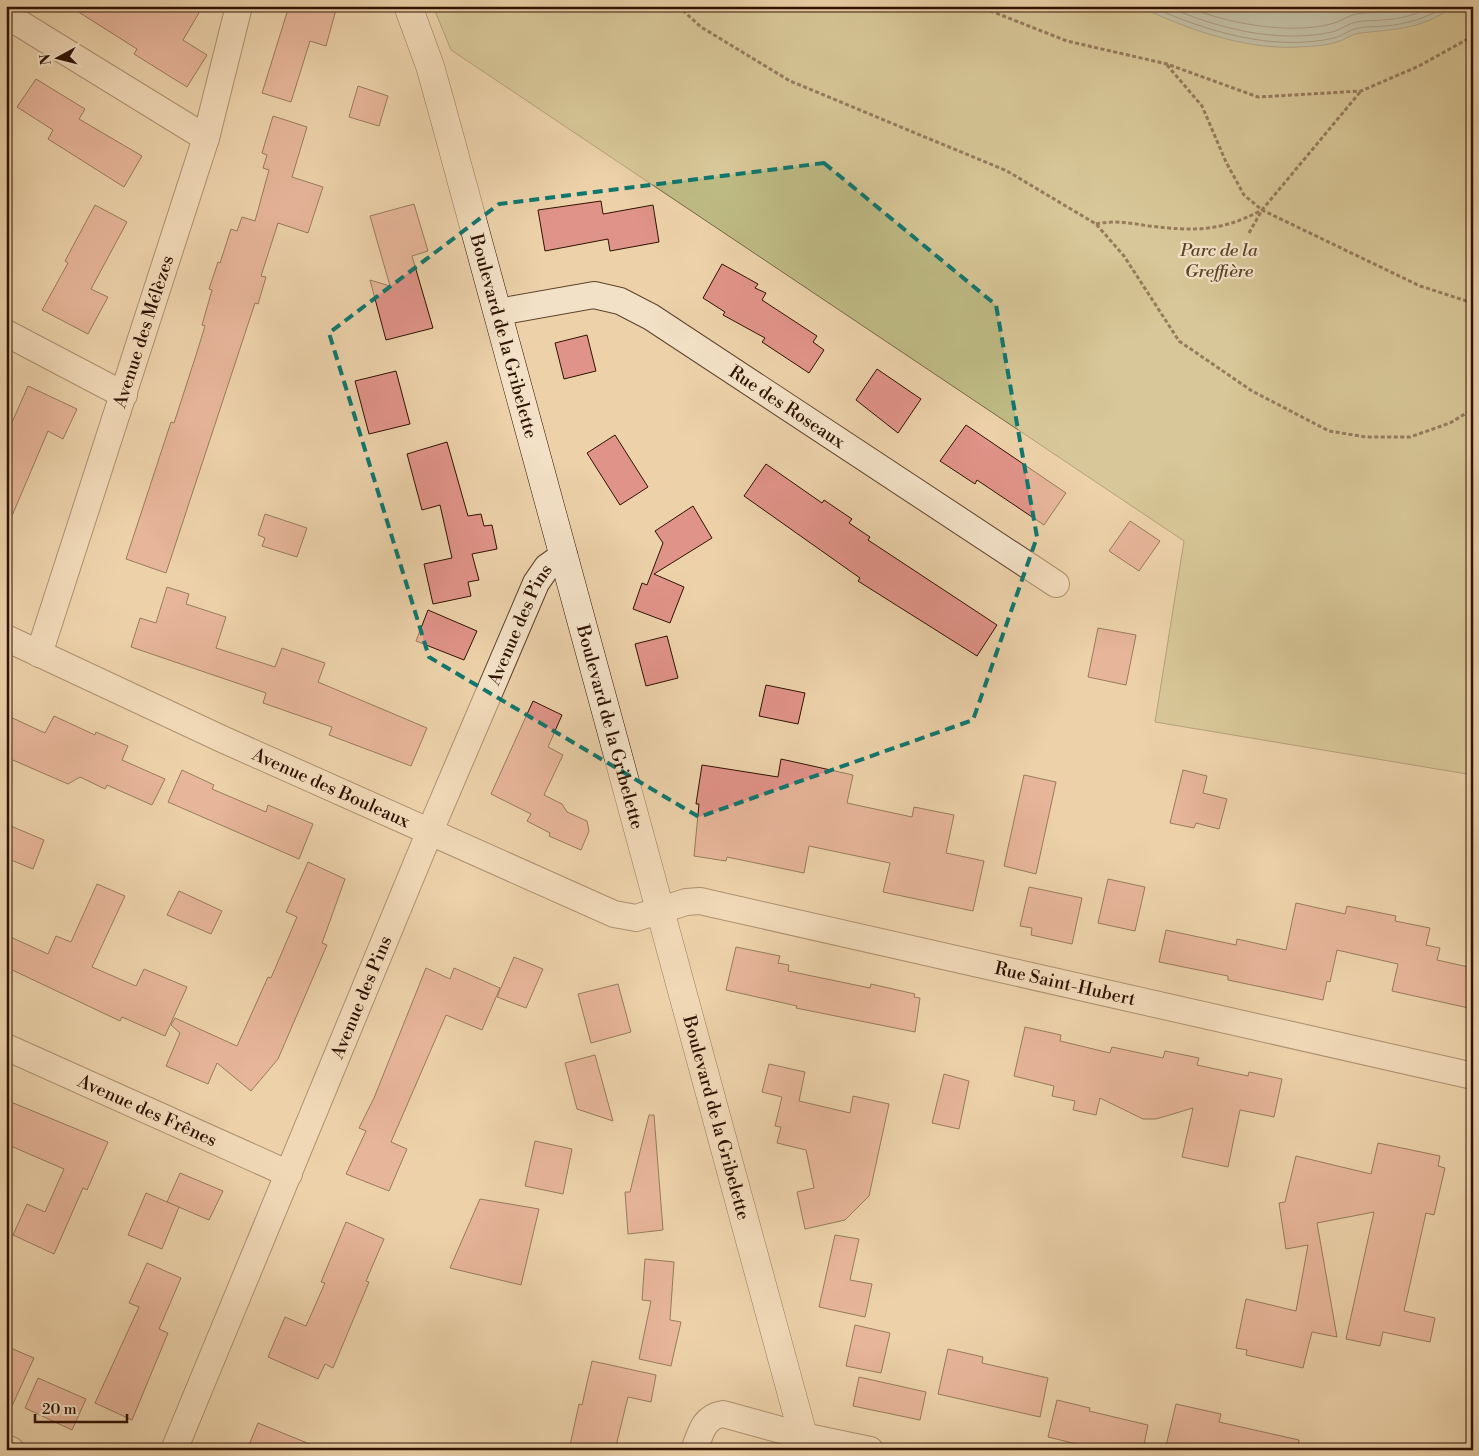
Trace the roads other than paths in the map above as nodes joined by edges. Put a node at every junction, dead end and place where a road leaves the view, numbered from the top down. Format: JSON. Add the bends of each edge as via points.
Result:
{"nodes":[{"id":1,"x":239,"y":6,"type":"edge"},
{"id":2,"x":408,"y":6,"type":"edge"},
{"id":3,"x":6,"y":15,"type":"edge"},
{"id":4,"x":206,"y":138,"type":"junction"},
{"id":5,"x":498,"y":312,"type":"junction"},
{"id":6,"x":6,"y":333,"type":"edge"},
{"id":7,"x":124,"y":395,"type":"junction"},
{"id":8,"x":564,"y":555,"type":"junction"},
{"id":9,"x":1056,"y":584,"type":"dead end"},
{"id":10,"x":6,"y":638,"type":"edge"},
{"id":11,"x":39,"y":654,"type":"junction"},
{"id":12,"x":430,"y":832,"type":"junction"},
{"id":13,"x":659,"y":911,"type":"junction"},
{"id":14,"x":6,"y":1047,"type":"edge"},
{"id":15,"x":1473,"y":1076,"type":"edge"},
{"id":16,"x":289,"y":1174,"type":"junction"},
{"id":17,"x":805,"y":1443,"type":"edge"},
{"id":18,"x":6,"y":1448,"type":"edge"},
{"id":19,"x":11,"y":1450,"type":"edge"},
{"id":20,"x":174,"y":1450,"type":"edge"},
{"id":21,"x":694,"y":1450,"type":"edge"},
{"id":22,"x":870,"y":1450,"type":"edge"}],
"edges":[{"from":1,"to":4,"type":"street","name":"Avenue des Mélèzes"},
{"from":2,"to":5,"type":"main road","name":"Boulevard de la Gribelette","via":[[430,66]]},
{"from":3,"to":4,"type":"street"},
{"from":4,"to":7,"type":"street","name":"Avenue des Mélèzes"},
{"from":5,"to":8,"type":"main road","name":"Boulevard de la Gribelette"},
{"from":5,"to":9,"type":"street","name":"Rue des Roseaux","via":[[594,295],[620,301],[651,317]]},
{"from":6,"to":7,"type":"street"},
{"from":7,"to":11,"type":"street","name":"Avenue des Mélèzes"},
{"from":8,"to":12,"type":"street","name":"Avenue des Pins","via":[[547,567],[536,583]]},
{"from":8,"to":13,"type":"main road","name":"Boulevard de la Gribelette"},
{"from":10,"to":11,"type":"street","name":"Avenue des Bouleaux"},
{"from":11,"to":12,"type":"street","name":"Avenue des Bouleaux"},
{"from":12,"to":13,"type":"street","name":"Avenue des Bouleaux","via":[[614,914],[636,918]]},
{"from":12,"to":16,"type":"street","name":"Avenue des Pins"},
{"from":13,"to":15,"type":"street","name":"Rue Saint-Hubert","via":[[700,901]]},
{"from":13,"to":17,"type":"main road","name":"Boulevard de la Gribelette"},
{"from":14,"to":16,"type":"street","name":"Avenue des Frênes"},
{"from":16,"to":20,"type":"street","name":"Avenue des Pins"},
{"from":17,"to":21,"type":"street","via":[[723,1414],[714,1415],[705,1422]]},
{"from":17,"to":22,"type":"street"},
{"from":18,"to":19,"type":"street"}]}
